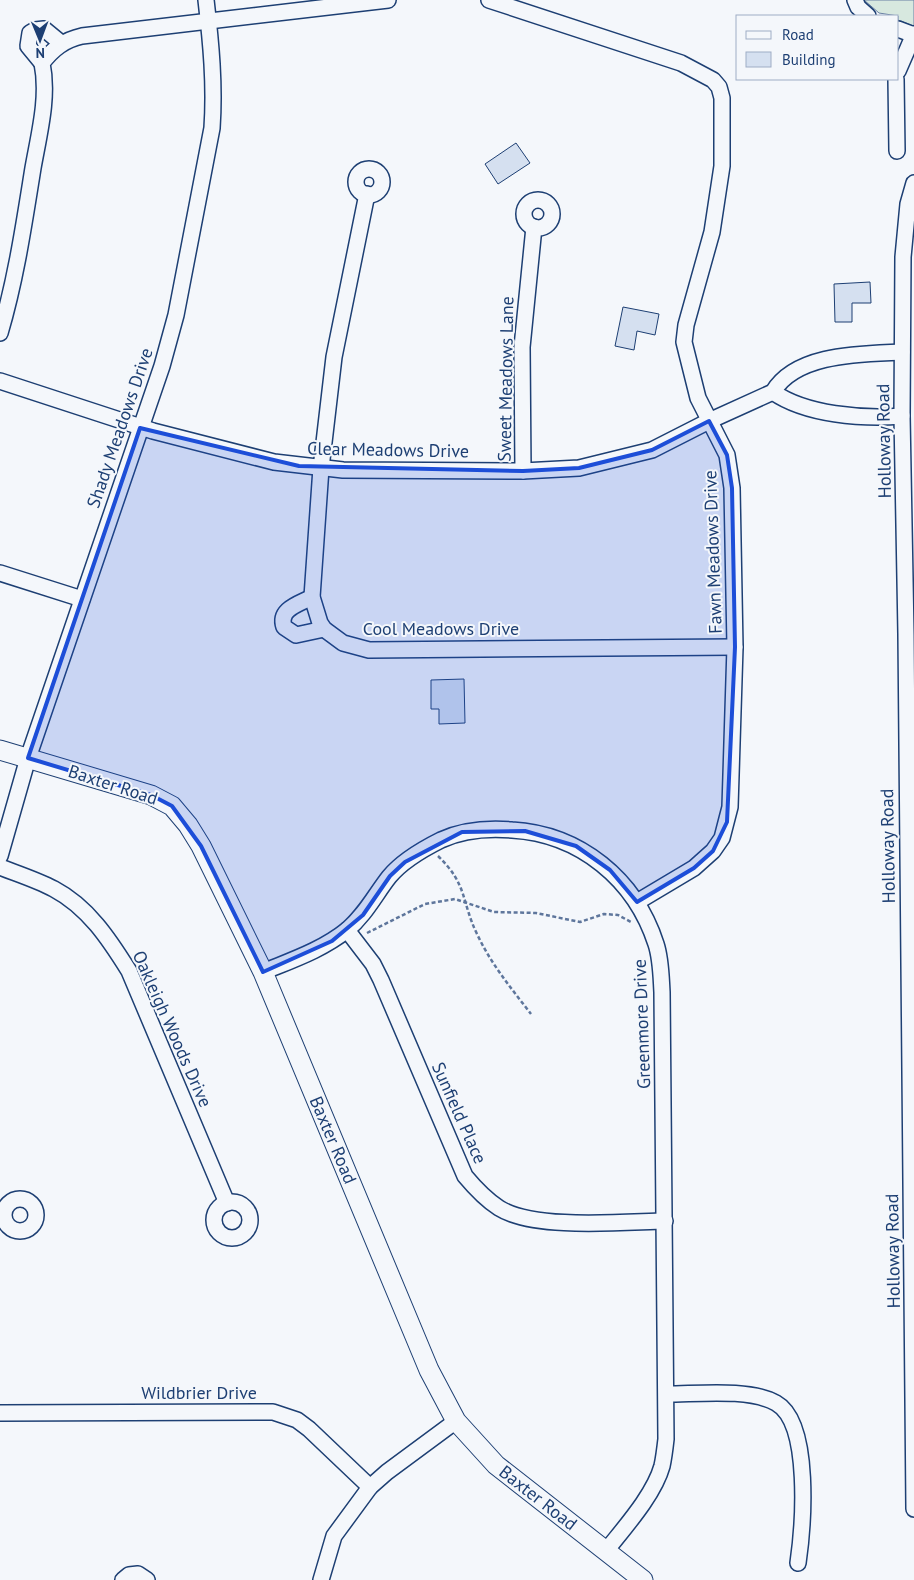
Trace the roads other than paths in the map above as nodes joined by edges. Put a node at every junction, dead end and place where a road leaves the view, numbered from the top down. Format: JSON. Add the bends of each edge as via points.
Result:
{"nodes":[{"id":1,"x":206,"y":0,"type":"edge"},
{"id":2,"x":388,"y":0,"type":"edge"},
{"id":3,"x":489,"y":0,"type":"edge"},
{"id":4,"x":855,"y":0,"type":"edge"},
{"id":5,"x":867,"y":15,"type":"edge"},
{"id":6,"x":208,"y":22,"type":"junction"},
{"id":7,"x":899,"y":29,"type":"edge"},
{"id":8,"x":914,"y":34,"type":"edge"},
{"id":9,"x":899,"y":68,"type":"edge"},
{"id":10,"x":896,"y":80,"type":"edge"},
{"id":11,"x":897,"y":151,"type":"dead end"},
{"id":12,"x":914,"y":183,"type":"edge"},
{"id":13,"x":367,"y":194,"type":"dead end"},
{"id":14,"x":534,"y":228,"type":"dead end"},
{"id":15,"x":0,"y":332,"type":"edge"},
{"id":16,"x":902,"y":352,"type":"junction"},
{"id":17,"x":0,"y":381,"type":"edge"},
{"id":18,"x":773,"y":392,"type":"junction"},
{"id":19,"x":902,"y":416,"type":"junction"},
{"id":20,"x":709,"y":420,"type":"junction"},
{"id":21,"x":140,"y":428,"type":"junction"},
{"id":22,"x":321,"y":468,"type":"junction"},
{"id":23,"x":523,"y":471,"type":"junction"},
{"id":24,"x":0,"y":573,"type":"edge"},
{"id":25,"x":312,"y":597,"type":"junction"},
{"id":26,"x":82,"y":600,"type":"junction"},
{"id":27,"x":324,"y":629,"type":"junction"},
{"id":28,"x":910,"y":634,"type":"edge"},
{"id":29,"x":735,"y":647,"type":"junction"},
{"id":30,"x":0,"y":750,"type":"edge"},
{"id":31,"x":28,"y":758,"type":"junction"},
{"id":32,"x":910,"y":777,"type":"edge"},
{"id":33,"x":911,"y":846,"type":"edge"},
{"id":34,"x":0,"y":856,"type":"edge"},
{"id":35,"x":0,"y":867,"type":"edge"},
{"id":36,"x":638,"y":902,"type":"junction"},
{"id":37,"x":347,"y":930,"type":"junction"},
{"id":38,"x":263,"y":972,"type":"junction"},
{"id":39,"x":227,"y":1203,"type":"dead end"},
{"id":40,"x":665,"y":1221,"type":"junction"},
{"id":41,"x":913,"y":1252,"type":"edge"},
{"id":42,"x":913,"y":1282,"type":"edge"},
{"id":43,"x":666,"y":1394,"type":"junction"},
{"id":44,"x":0,"y":1413,"type":"edge"},
{"id":45,"x":456,"y":1421,"type":"junction"},
{"id":46,"x":370,"y":1487,"type":"junction"},
{"id":47,"x":914,"y":1509,"type":"edge"},
{"id":48,"x":606,"y":1551,"type":"junction"},
{"id":49,"x":798,"y":1563,"type":"dead end"},
{"id":50,"x":123,"y":1580,"type":"edge"},
{"id":51,"x":147,"y":1580,"type":"edge"},
{"id":52,"x":321,"y":1580,"type":"edge"},
{"id":53,"x":643,"y":1580,"type":"edge"}],
"edges":[{"from":1,"to":6,"type":"street","name":"Shady Meadows Drive"},
{"from":2,"to":6,"type":"street"},
{"from":3,"to":20,"type":"street","name":"Fawn Meadows Drive","via":[[681,63],[713,80],[719,87],[723,115],[722,166],[712,232],[684,342],[698,398]]},
{"from":4,"to":5,"type":"street","via":[[858,8]]},
{"from":6,"to":15,"type":"street","via":[[82,36],[51,53],[16,271]]},
{"from":6,"to":21,"type":"street","name":"Shady Meadows Drive","via":[[213,77],[212,128],[176,314]]},
{"from":7,"to":8,"type":"street"},
{"from":8,"to":9,"type":"street"},
{"from":10,"to":11,"type":"street"},
{"from":12,"to":16,"type":"street","name":"Holloway Road","via":[[908,204],[903,257]]},
{"from":13,"to":22,"type":"street","via":[[334,357]]},
{"from":14,"to":23,"type":"street","name":"Sweet Meadows Lane","via":[[522,347]]},
{"from":16,"to":18,"type":"street","name":"Clear Meadows Drive","via":[[848,354],[804,367],[779,382]]},
{"from":16,"to":19,"type":"street","name":"Holloway Road"},
{"from":17,"to":21,"type":"street","name":"Clear Meadows Drive"},
{"from":18,"to":19,"type":"street","via":[[782,399],[835,414],[868,418]]},
{"from":18,"to":20,"type":"street","name":"Clear Meadows Drive"},
{"from":19,"to":28,"type":"street","name":"Holloway Road"},
{"from":20,"to":23,"type":"street","name":"Clear Meadows Drive","via":[[652,450],[579,468]]},
{"from":20,"to":29,"type":"street","name":"Fawn Meadows Drive","via":[[727,455],[730,470]]},
{"from":21,"to":22,"type":"street","name":"Clear Meadows Drive","via":[[274,462]]},
{"from":21,"to":26,"type":"street","name":"Shady Meadows Drive"},
{"from":22,"to":23,"type":"street","name":"Clear Meadows Drive"},
{"from":22,"to":25,"type":"street"},
{"from":24,"to":26,"type":"street"},
{"from":25,"to":27,"type":"street"},
{"from":25,"to":27,"type":"street","via":[[288,609],[283,618],[284,627],[296,635]]},
{"from":26,"to":31,"type":"street","name":"Shady Meadows Drive"},
{"from":27,"to":29,"type":"street","name":"Cool Meadows Drive","via":[[343,643],[369,650]]},
{"from":28,"to":32,"type":"street","name":"Holloway Road"},
{"from":29,"to":36,"type":"street","name":"Fawn Meadows Drive","via":[[730,807],[722,838],[694,868]]},
{"from":30,"to":31,"type":"main road","name":"Baxter Road"},
{"from":31,"to":34,"type":"street","name":"Shady Meadows Drive"},
{"from":31,"to":38,"type":"main road","name":"Baxter Road","via":[[151,795],[172,806],[201,846]]},
{"from":32,"to":33,"type":"street","name":"Holloway Road"},
{"from":33,"to":41,"type":"street","name":"Holloway Road"},
{"from":35,"to":39,"type":"street","name":"Oakleigh Woods Drive","via":[[54,889],[78,906],[109,938],[129,971]]},
{"from":36,"to":37,"type":"street","name":"Greenmore Drive","via":[[610,870],[576,846],[524,830],[462,832],[405,862]]},
{"from":36,"to":40,"type":"street","name":"Greenmore Drive","via":[[657,945],[661,966]]},
{"from":37,"to":38,"type":"street","name":"Greenmore Drive","via":[[320,948]]},
{"from":37,"to":40,"type":"street","name":"Sunfield Place","via":[[373,964],[466,1176],[486,1199],[514,1214],[547,1222]]},
{"from":38,"to":45,"type":"main road","name":"Baxter Road","via":[[429,1370]]},
{"from":40,"to":43,"type":"street","name":"Greenmore Drive"},
{"from":41,"to":42,"type":"street","name":"Holloway Road"},
{"from":42,"to":47,"type":"street","name":"Holloway Road"},
{"from":43,"to":48,"type":"street","name":"Greenmore Drive","via":[[662,1468],[633,1517]]},
{"from":43,"to":49,"type":"street","via":[[748,1394],[776,1403],[788,1412],[798,1442],[803,1493],[804,1523]]},
{"from":44,"to":46,"type":"street","name":"Wildbrier Drive","via":[[273,1412],[297,1420],[309,1429]]},
{"from":45,"to":46,"type":"street"},
{"from":45,"to":48,"type":"main road","name":"Baxter Road","via":[[496,1465]]},
{"from":46,"to":52,"type":"street","via":[[334,1536]]},
{"from":48,"to":53,"type":"main road","name":"Baxter Road"},
{"from":50,"to":51,"type":"street","via":[[128,1575],[138,1574]]}]}
